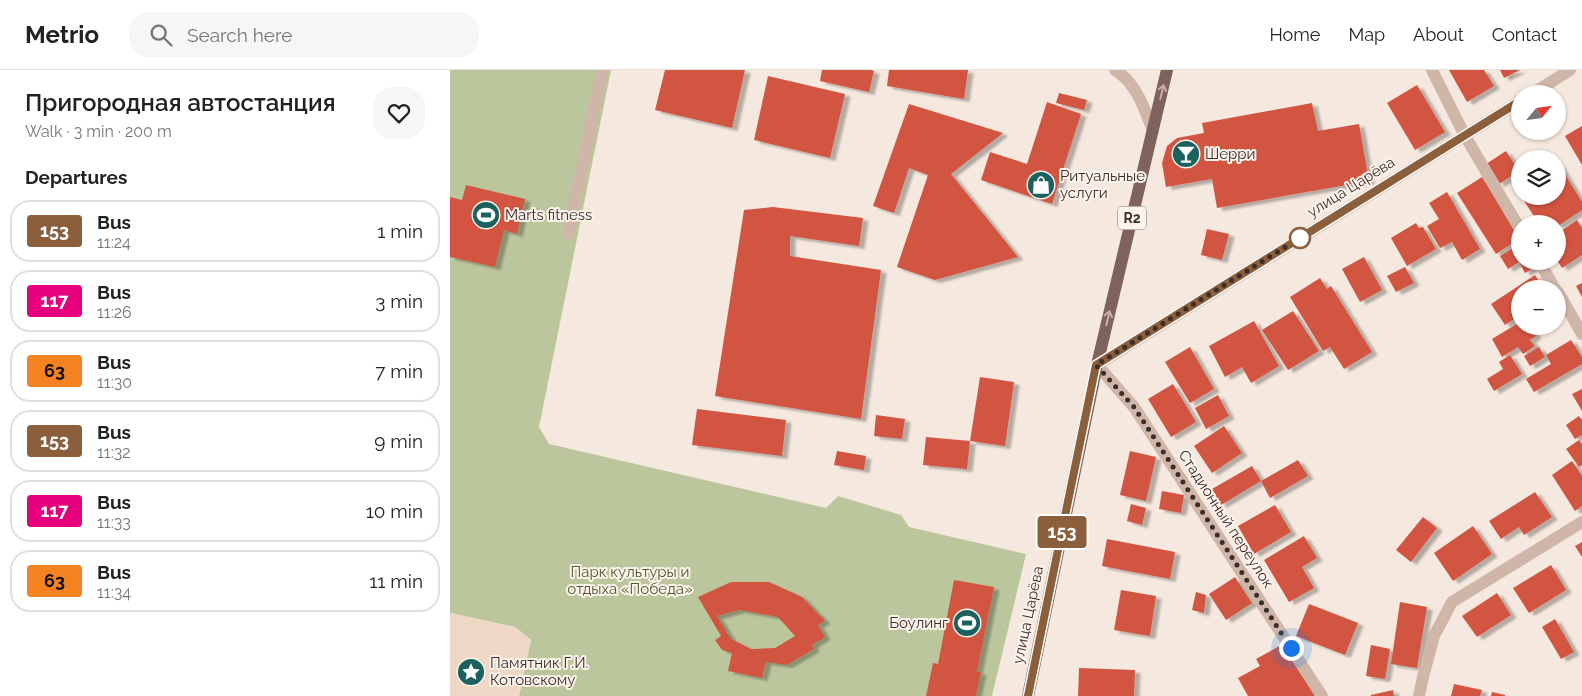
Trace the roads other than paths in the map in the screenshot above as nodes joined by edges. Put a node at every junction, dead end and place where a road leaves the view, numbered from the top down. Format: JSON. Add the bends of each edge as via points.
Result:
{"nodes":[{"id":1,"x":602,"y":70,"type":"edge"},
{"id":2,"x":1115,"y":70,"type":"edge"},
{"id":3,"x":1168,"y":70,"type":"edge"},
{"id":4,"x":1432,"y":70,"type":"edge"},
{"id":5,"x":1570,"y":70,"type":"edge"},
{"id":6,"x":1546,"y":85,"type":"edge"},
{"id":7,"x":1511,"y":107,"type":"edge"},
{"id":8,"x":1153,"y":131,"type":"junction"},
{"id":9,"x":1465,"y":136,"type":"junction"},
{"id":10,"x":1512,"y":215,"type":"edge"},
{"id":11,"x":568,"y":234,"type":"dead end"},
{"id":12,"x":1566,"y":306,"type":"edge"},
{"id":13,"x":1582,"y":334,"type":"edge"},
{"id":14,"x":1096,"y":365,"type":"junction"},
{"id":15,"x":1582,"y":522,"type":"edge"},
{"id":16,"x":1028,"y":696,"type":"edge"},
{"id":17,"x":1322,"y":696,"type":"edge"},
{"id":18,"x":1419,"y":696,"type":"edge"}],
"edges":[{"from":1,"to":11,"type":"street"},
{"from":2,"to":8,"type":"street","via":[[1134,89]]},
{"from":8,"to":3,"type":"main road","name":"улица Царёва","number":"R2","one_way":true},
{"from":4,"to":9,"type":"street"},
{"from":5,"to":6,"type":"street"},
{"from":7,"to":9,"type":"street","name":"улица Царёва"},
{"from":14,"to":8,"type":"main road","name":"улица Царёва","number":"R2","one_way":true},
{"from":9,"to":10,"type":"street"},
{"from":9,"to":14,"type":"street","name":"улица Царёва"},
{"from":12,"to":13,"type":"street"},
{"from":14,"to":16,"type":"main road","name":"улица Царёва","number":"R2"},
{"from":14,"to":17,"type":"street","name":"Стадионный переулок","via":[[1134,407]]},
{"from":15,"to":18,"type":"street","via":[[1452,602],[1434,636]]}]}
